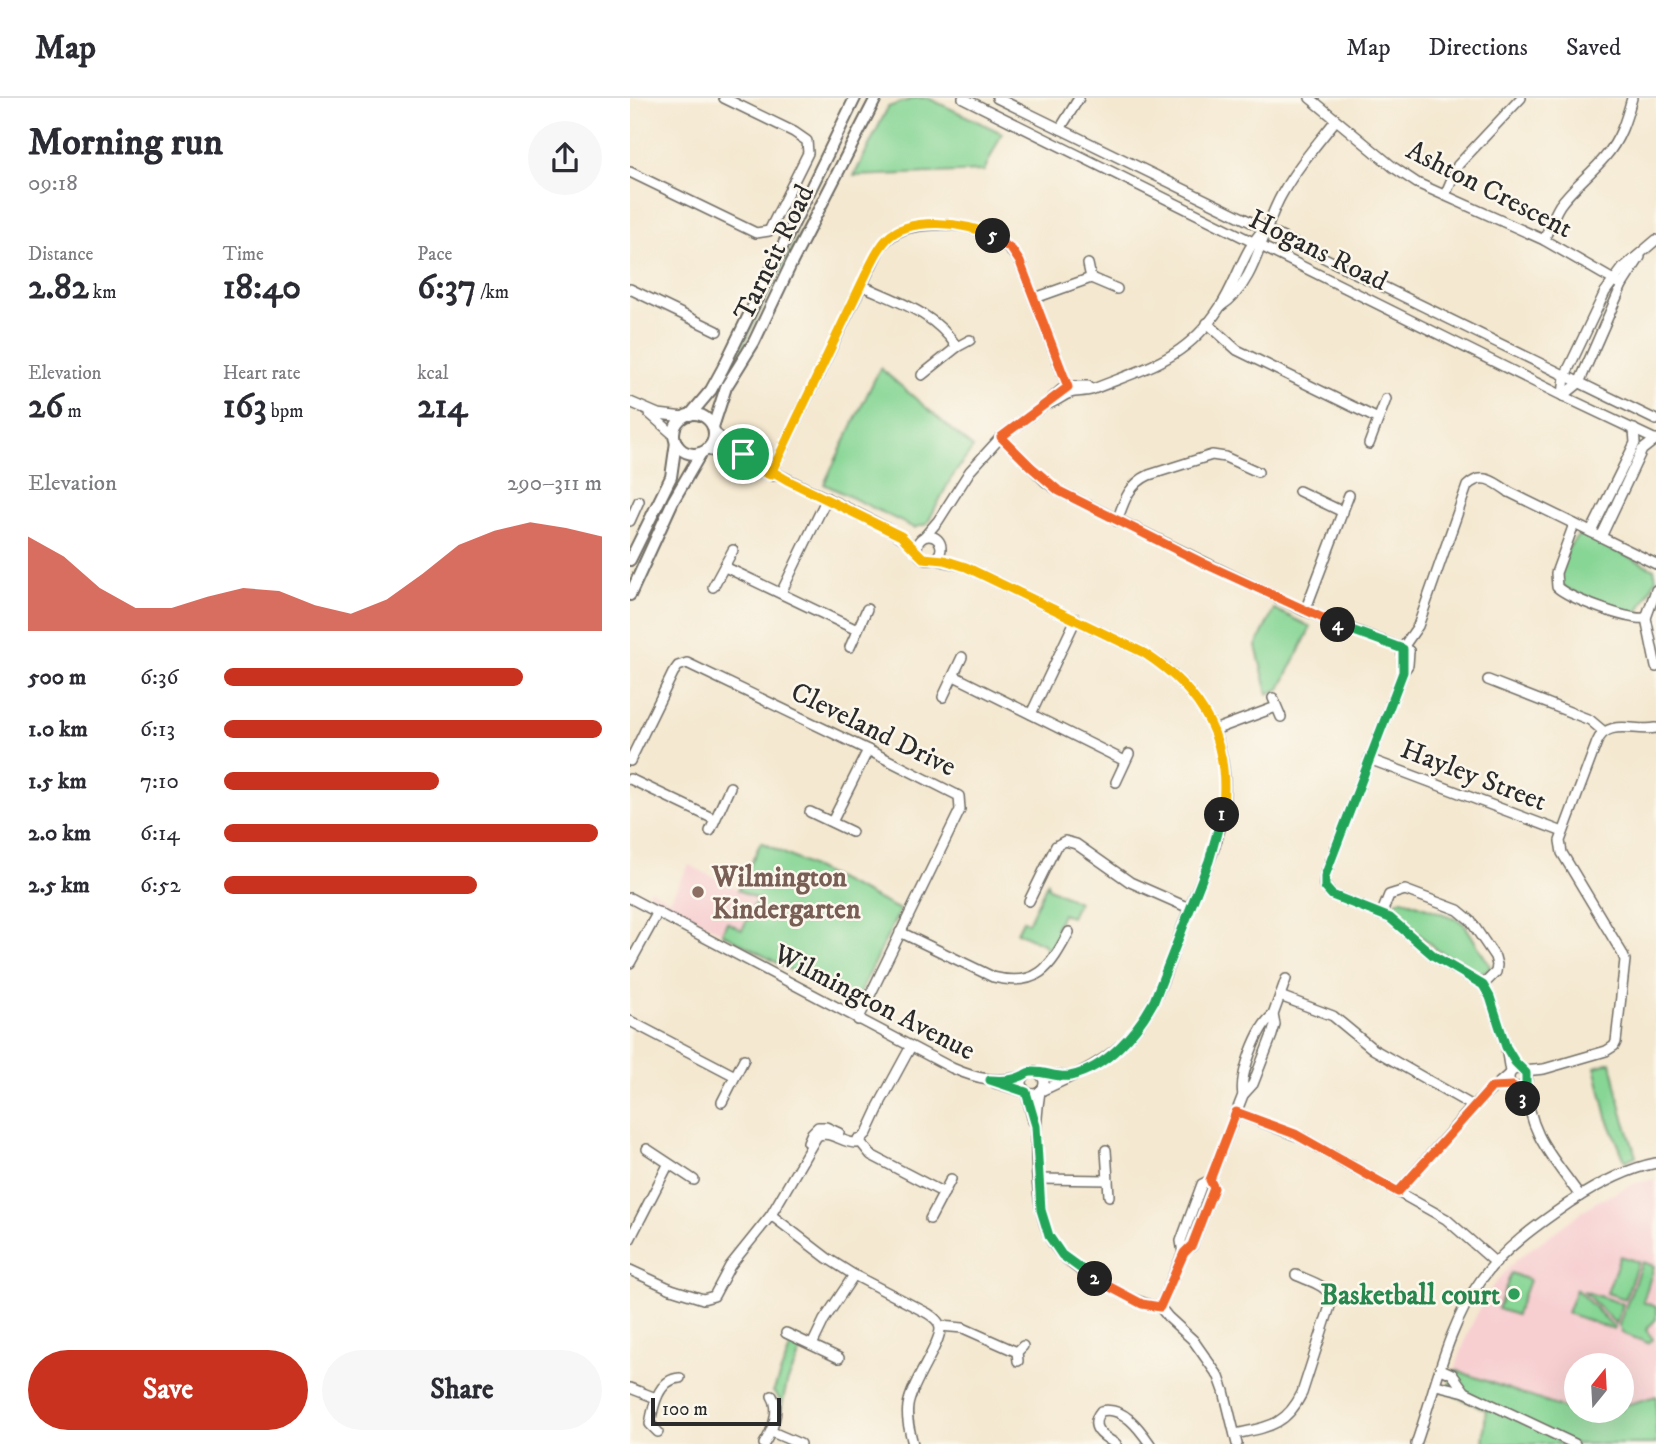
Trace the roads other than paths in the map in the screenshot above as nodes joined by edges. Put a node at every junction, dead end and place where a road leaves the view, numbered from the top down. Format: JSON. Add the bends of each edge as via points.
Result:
{"nodes":[{"id":1,"x":724,"y":98,"type":"edge"},
{"id":2,"x":876,"y":98,"type":"edge"},
{"id":3,"x":963,"y":98,"type":"edge"},
{"id":4,"x":997,"y":98,"type":"edge"},
{"id":5,"x":1079,"y":98,"type":"edge"},
{"id":6,"x":1310,"y":98,"type":"edge"},
{"id":7,"x":1521,"y":98,"type":"edge"},
{"id":8,"x":1632,"y":98,"type":"edge"},
{"id":9,"x":854,"y":99,"type":"edge"},
{"id":10,"x":1336,"y":120,"type":"junction"},
{"id":11,"x":1060,"y":129,"type":"junction"},
{"id":12,"x":630,"y":172,"type":"edge"},
{"id":13,"x":1445,"y":195,"type":"junction"},
{"id":14,"x":1265,"y":229,"type":"junction"},
{"id":15,"x":1544,"y":240,"type":"junction"},
{"id":16,"x":1656,"y":240,"type":"edge"},
{"id":17,"x":1257,"y":243,"type":"junction"},
{"id":18,"x":1643,"y":252,"type":"junction"},
{"id":19,"x":1088,"y":264,"type":"dead end"},
{"id":20,"x":1091,"y":278,"type":"junction"},
{"id":21,"x":1612,"y":281,"type":"junction"},
{"id":22,"x":862,"y":285,"type":"junction"},
{"id":23,"x":1622,"y":285,"type":"junction"},
{"id":24,"x":630,"y":289,"type":"edge"},
{"id":25,"x":1117,"y":289,"type":"dead end"},
{"id":26,"x":1035,"y":298,"type":"junction"},
{"id":27,"x":1594,"y":317,"type":"junction"},
{"id":28,"x":1605,"y":322,"type":"junction"},
{"id":29,"x":1207,"y":323,"type":"junction"},
{"id":30,"x":717,"y":331,"type":"dead end"},
{"id":31,"x":970,"y":340,"type":"dead end"},
{"id":32,"x":957,"y":347,"type":"junction"},
{"id":33,"x":922,"y":375,"type":"dead end"},
{"id":34,"x":1565,"y":376,"type":"junction"},
{"id":35,"x":1579,"y":383,"type":"junction"},
{"id":36,"x":1069,"y":390,"type":"junction"},
{"id":37,"x":1563,"y":396,"type":"junction"},
{"id":38,"x":1386,"y":399,"type":"dead end"},
{"id":39,"x":634,"y":404,"type":"edge"},
{"id":40,"x":687,"y":416,"type":"junction"},
{"id":41,"x":1378,"y":419,"type":"junction"},
{"id":42,"x":1656,"y":420,"type":"edge"},
{"id":43,"x":1634,"y":429,"type":"junction"},
{"id":44,"x":713,"y":430,"type":"junction"},
{"id":45,"x":1001,"y":437,"type":"junction"},
{"id":46,"x":675,"y":439,"type":"junction"},
{"id":47,"x":1656,"y":440,"type":"edge"},
{"id":48,"x":1369,"y":444,"type":"dead end"},
{"id":49,"x":704,"y":451,"type":"junction"},
{"id":50,"x":741,"y":458,"type":"junction"},
{"id":51,"x":1469,"y":468,"type":"dead end"},
{"id":52,"x":771,"y":472,"type":"junction"},
{"id":53,"x":1258,"y":472,"type":"dead end"},
{"id":54,"x":1476,"y":482,"type":"junction"},
{"id":55,"x":1298,"y":489,"type":"dead end"},
{"id":56,"x":1349,"y":495,"type":"dead end"},
{"id":57,"x":827,"y":498,"type":"junction"},
{"id":58,"x":639,"y":501,"type":"dead end"},
{"id":59,"x":944,"y":511,"type":"junction"},
{"id":60,"x":1343,"y":512,"type":"junction"},
{"id":61,"x":630,"y":521,"type":"edge"},
{"id":62,"x":1117,"y":521,"type":"junction"},
{"id":63,"x":1574,"y":524,"type":"junction"},
{"id":64,"x":892,"y":531,"type":"junction"},
{"id":65,"x":1591,"y":532,"type":"junction"},
{"id":66,"x":924,"y":536,"type":"junction"},
{"id":67,"x":1601,"y":537,"type":"junction"},
{"id":68,"x":940,"y":545,"type":"junction"},
{"id":69,"x":733,"y":550,"type":"dead end"},
{"id":70,"x":917,"y":550,"type":"junction"},
{"id":71,"x":933,"y":559,"type":"junction"},
{"id":72,"x":630,"y":560,"type":"edge"},
{"id":73,"x":1656,"y":564,"type":"edge"},
{"id":74,"x":725,"y":567,"type":"junction"},
{"id":75,"x":966,"y":567,"type":"junction"},
{"id":76,"x":713,"y":587,"type":"dead end"},
{"id":77,"x":1656,"y":590,"type":"edge"},
{"id":78,"x":781,"y":593,"type":"junction"},
{"id":79,"x":630,"y":595,"type":"edge"},
{"id":80,"x":867,"y":609,"type":"dead end"},
{"id":81,"x":1305,"y":611,"type":"junction"},
{"id":82,"x":1646,"y":618,"type":"junction"},
{"id":83,"x":1076,"y":619,"type":"junction"},
{"id":84,"x":857,"y":631,"type":"junction"},
{"id":85,"x":850,"y":647,"type":"dead end"},
{"id":86,"x":1406,"y":650,"type":"junction"},
{"id":87,"x":962,"y":657,"type":"dead end"},
{"id":88,"x":1656,"y":667,"type":"edge"},
{"id":89,"x":954,"y":676,"type":"junction"},
{"id":90,"x":1488,"y":680,"type":"dead end"},
{"id":91,"x":943,"y":697,"type":"dead end"},
{"id":92,"x":1031,"y":714,"type":"junction"},
{"id":93,"x":1281,"y":717,"type":"dead end"},
{"id":94,"x":1656,"y":728,"type":"edge"},
{"id":95,"x":1214,"y":730,"type":"junction"},
{"id":96,"x":1603,"y":731,"type":"junction"},
{"id":97,"x":868,"y":750,"type":"junction"},
{"id":98,"x":1369,"y":759,"type":"junction"},
{"id":99,"x":630,"y":761,"type":"edge"},
{"id":100,"x":630,"y":779,"type":"edge"},
{"id":101,"x":1116,"y":782,"type":"dead end"},
{"id":102,"x":730,"y":787,"type":"dead end"},
{"id":103,"x":810,"y":812,"type":"dead end"},
{"id":104,"x":715,"y":819,"type":"junction"},
{"id":105,"x":832,"y":822,"type":"junction"},
{"id":106,"x":710,"y":831,"type":"dead end"},
{"id":107,"x":852,"y":832,"type":"dead end"},
{"id":108,"x":1563,"y":832,"type":"junction"},
{"id":109,"x":630,"y":898,"type":"edge"},
{"id":110,"x":1029,"y":901,"type":"dead end"},
{"id":111,"x":1189,"y":908,"type":"junction"},
{"id":112,"x":658,"y":912,"type":"junction"},
{"id":113,"x":1381,"y":915,"type":"junction"},
{"id":114,"x":900,"y":932,"type":"junction"},
{"id":115,"x":1069,"y":932,"type":"dead end"},
{"id":116,"x":630,"y":964,"type":"edge"},
{"id":117,"x":1286,"y":979,"type":"dead end"},
{"id":118,"x":1483,"y":985,"type":"junction"},
{"id":119,"x":1280,"y":996,"type":"junction"},
{"id":120,"x":858,"y":1020,"type":"junction"},
{"id":121,"x":630,"y":1021,"type":"edge"},
{"id":122,"x":1506,"y":1047,"type":"junction"},
{"id":123,"x":910,"y":1048,"type":"junction"},
{"id":124,"x":744,"y":1059,"type":"dead end"},
{"id":125,"x":1509,"y":1073,"type":"junction"},
{"id":126,"x":1040,"y":1074,"type":"junction"},
{"id":127,"x":735,"y":1076,"type":"junction"},
{"id":128,"x":1023,"y":1076,"type":"junction"},
{"id":129,"x":1070,"y":1076,"type":"junction"},
{"id":130,"x":1525,"y":1076,"type":"junction"},
{"id":131,"x":990,"y":1080,"type":"junction"},
{"id":132,"x":1492,"y":1087,"type":"junction"},
{"id":133,"x":1514,"y":1087,"type":"junction"},
{"id":134,"x":1041,"y":1091,"type":"junction"},
{"id":135,"x":1025,"y":1092,"type":"junction"},
{"id":136,"x":722,"y":1102,"type":"dead end"},
{"id":137,"x":1526,"y":1103,"type":"junction"},
{"id":138,"x":1473,"y":1106,"type":"junction"},
{"id":139,"x":1236,"y":1112,"type":"junction"},
{"id":140,"x":1036,"y":1126,"type":"junction"},
{"id":141,"x":858,"y":1140,"type":"junction"},
{"id":142,"x":647,"y":1149,"type":"dead end"},
{"id":143,"x":1106,"y":1150,"type":"dead end"},
{"id":144,"x":1656,"y":1163,"type":"edge"},
{"id":145,"x":668,"y":1165,"type":"junction"},
{"id":146,"x":951,"y":1179,"type":"dead end"},
{"id":147,"x":694,"y":1180,"type":"dead end"},
{"id":148,"x":1039,"y":1180,"type":"junction"},
{"id":149,"x":1108,"y":1180,"type":"junction"},
{"id":150,"x":1398,"y":1192,"type":"junction"},
{"id":151,"x":944,"y":1193,"type":"junction"},
{"id":152,"x":1109,"y":1196,"type":"dead end"},
{"id":153,"x":1580,"y":1196,"type":"junction"},
{"id":154,"x":771,"y":1215,"type":"junction"},
{"id":155,"x":930,"y":1219,"type":"dead end"},
{"id":156,"x":630,"y":1239,"type":"edge"},
{"id":157,"x":1496,"y":1263,"type":"junction"},
{"id":158,"x":630,"y":1270,"type":"edge"},
{"id":159,"x":854,"y":1275,"type":"junction"},
{"id":160,"x":1296,"y":1275,"type":"dead end"},
{"id":161,"x":1160,"y":1307,"type":"junction"},
{"id":162,"x":940,"y":1326,"type":"junction"},
{"id":163,"x":786,"y":1333,"type":"dead end"},
{"id":164,"x":812,"y":1345,"type":"junction"},
{"id":165,"x":1019,"y":1353,"type":"dead end"},
{"id":166,"x":839,"y":1358,"type":"dead end"},
{"id":167,"x":1441,"y":1369,"type":"junction"},
{"id":168,"x":680,"y":1378,"type":"dead end"},
{"id":169,"x":1436,"y":1385,"type":"junction"},
{"id":170,"x":630,"y":1388,"type":"edge"},
{"id":171,"x":1465,"y":1392,"type":"junction"},
{"id":172,"x":772,"y":1396,"type":"dead end"},
{"id":173,"x":656,"y":1398,"type":"junction"},
{"id":174,"x":658,"y":1432,"type":"dead end"},
{"id":175,"x":772,"y":1432,"type":"junction"},
{"id":176,"x":1236,"y":1439,"type":"edge"},
{"id":177,"x":764,"y":1444,"type":"edge"},
{"id":178,"x":800,"y":1444,"type":"edge"},
{"id":179,"x":913,"y":1444,"type":"edge"},
{"id":180,"x":1116,"y":1444,"type":"edge"},
{"id":181,"x":1150,"y":1444,"type":"edge"},
{"id":182,"x":1416,"y":1444,"type":"edge"},
{"id":183,"x":1575,"y":1444,"type":"edge"}],
"edges":[{"from":1,"to":12,"type":"street","via":[[807,141],[808,153],[769,231],[755,233]]},
{"from":2,"to":44,"type":"main road","name":"Tarneit Road","via":[[754,342],[726,387]]},
{"from":3,"to":17,"type":"street","name":"Hogans Road"},
{"from":4,"to":11,"type":"street","name":"Hogans Road"},
{"from":5,"to":11,"type":"street"},
{"from":6,"to":10,"type":"street","name":"Ashton Crescent"},
{"from":7,"to":13,"type":"street","via":[[1458,165]]},
{"from":8,"to":15,"type":"street","via":[[1617,141],[1558,208]]},
{"from":9,"to":40,"type":"main road","name":"Tarneit Road","via":[[723,368]]},
{"from":10,"to":13,"type":"street","name":"Ashton Crescent","via":[[1393,167]]},
{"from":10,"to":14,"type":"street","via":[[1281,194]]},
{"from":11,"to":14,"type":"street","name":"Hogans Road"},
{"from":13,"to":15,"type":"street","name":"Ashton Crescent"},
{"from":14,"to":17,"type":"street"},
{"from":14,"to":34,"type":"street","name":"Hogans Road"},
{"from":15,"to":21,"type":"street","name":"Ashton Crescent"},
{"from":16,"to":18,"type":"street"},
{"from":17,"to":29,"type":"street"},
{"from":17,"to":37,"type":"street","name":"Hogans Road"},
{"from":18,"to":21,"type":"street"},
{"from":18,"to":23,"type":"street"},
{"from":19,"to":20,"type":"street"},
{"from":20,"to":25,"type":"street"},
{"from":20,"to":26,"type":"street"},
{"from":21,"to":23,"type":"street","name":"Ashton Crescent"},
{"from":21,"to":27,"type":"street"},
{"from":22,"to":26,"type":"street","via":[[880,248],[898,231],[953,224],[974,227],[1012,250]]},
{"from":22,"to":32,"type":"street","via":[[929,317]]},
{"from":22,"to":52,"type":"street"},
{"from":23,"to":28,"type":"street"},
{"from":24,"to":30,"type":"street"},
{"from":26,"to":36,"type":"street"},
{"from":27,"to":28,"type":"street"},
{"from":27,"to":34,"type":"street"},
{"from":28,"to":35,"type":"street"},
{"from":29,"to":36,"type":"street","via":[[1174,355],[1090,390]]},
{"from":29,"to":41,"type":"street","via":[[1237,350]]},
{"from":31,"to":32,"type":"street"},
{"from":32,"to":33,"type":"street"},
{"from":34,"to":35,"type":"street","name":"Hogans Road"},
{"from":34,"to":37,"type":"street"},
{"from":35,"to":37,"type":"street"},
{"from":35,"to":42,"type":"street","name":"Hogans Road"},
{"from":36,"to":45,"type":"street","via":[[1058,402],[1046,404]]},
{"from":37,"to":43,"type":"street","name":"Hogans Road"},
{"from":38,"to":41,"type":"street"},
{"from":39,"to":40,"type":"street","via":[[659,414]]},
{"from":39,"to":46,"type":"street"},
{"from":40,"to":44,"type":"main road","via":[[704,417]]},
{"from":40,"to":46,"type":"main road","via":[[677,425]]},
{"from":41,"to":48,"type":"street"},
{"from":43,"to":47,"type":"street","name":"Hogans Road"},
{"from":43,"to":65,"type":"street","via":[[1635,443]]},
{"from":44,"to":49,"type":"main road","via":[[712,443]]},
{"from":44,"to":50,"type":"street"},
{"from":45,"to":59,"type":"street","via":[[970,471]]},
{"from":45,"to":62,"type":"street","via":[[1059,491]]},
{"from":46,"to":49,"type":"main road","via":[[687,452]]},
{"from":46,"to":72,"type":"main road","via":[[671,477]]},
{"from":47,"to":67,"type":"street","via":[[1642,450]]},
{"from":49,"to":50,"type":"street"},
{"from":49,"to":79,"type":"main road","via":[[673,501]]},
{"from":50,"to":52,"type":"street"},
{"from":51,"to":54,"type":"street"},
{"from":52,"to":57,"type":"street"},
{"from":53,"to":62,"type":"street","via":[[1218,455],[1149,475],[1130,488]]},
{"from":54,"to":63,"type":"street","via":[[1488,479]]},
{"from":54,"to":86,"type":"street","via":[[1467,486],[1415,642]]},
{"from":55,"to":60,"type":"street"},
{"from":56,"to":60,"type":"street"},
{"from":57,"to":64,"type":"street"},
{"from":57,"to":78,"type":"street"},
{"from":58,"to":61,"type":"street"},
{"from":59,"to":66,"type":"street"},
{"from":59,"to":68,"type":"street"},
{"from":60,"to":81,"type":"street"},
{"from":62,"to":81,"type":"street"},
{"from":63,"to":65,"type":"street"},
{"from":63,"to":82,"type":"street","via":[[1556,573],[1556,587],[1629,617]]},
{"from":64,"to":66,"type":"street"},
{"from":64,"to":70,"type":"street"},
{"from":65,"to":67,"type":"street"},
{"from":66,"to":68,"type":"street","via":[[934,537]]},
{"from":66,"to":70,"type":"street"},
{"from":67,"to":73,"type":"street"},
{"from":68,"to":71,"type":"street","via":[[939,555]]},
{"from":68,"to":75,"type":"street"},
{"from":69,"to":74,"type":"street"},
{"from":70,"to":71,"type":"street","via":[[923,558]]},
{"from":71,"to":75,"type":"street"},
{"from":74,"to":76,"type":"street"},
{"from":74,"to":78,"type":"street"},
{"from":75,"to":83,"type":"street"},
{"from":77,"to":82,"type":"street"},
{"from":78,"to":84,"type":"street"},
{"from":80,"to":84,"type":"street"},
{"from":81,"to":86,"type":"street"},
{"from":82,"to":88,"type":"street"},
{"from":83,"to":92,"type":"street"},
{"from":83,"to":95,"type":"street","via":[[1164,666],[1188,688]]},
{"from":84,"to":85,"type":"street"},
{"from":86,"to":98,"type":"street","via":[[1408,665]]},
{"from":87,"to":89,"type":"street"},
{"from":89,"to":91,"type":"street"},
{"from":89,"to":92,"type":"street"},
{"from":90,"to":96,"type":"street","via":[[1590,720]]},
{"from":92,"to":101,"type":"street","via":[[1127,758]]},
{"from":93,"to":95,"type":"street","via":[[1274,703]]},
{"from":94,"to":96,"type":"street","via":[[1611,727]]},
{"from":95,"to":111,"type":"street","via":[[1225,781],[1221,821]]},
{"from":96,"to":108,"type":"street"},
{"from":97,"to":99,"type":"street","name":"Cleveland Drive","via":[[684,663],[673,673]]},
{"from":97,"to":105,"type":"street"},
{"from":97,"to":114,"type":"street","name":"Cleveland Drive","via":[[952,791],[961,802]]},
{"from":98,"to":108,"type":"street","name":"Hayley Street"},
{"from":98,"to":113,"type":"street","via":[[1325,876],[1332,895]]},
{"from":100,"to":104,"type":"street"},
{"from":102,"to":104,"type":"street"},
{"from":103,"to":105,"type":"street"},
{"from":104,"to":106,"type":"street"},
{"from":105,"to":107,"type":"street"},
{"from":108,"to":130,"type":"street","via":[[1562,853],[1622,953],[1625,971],[1617,1037],[1606,1051]]},
{"from":109,"to":112,"type":"street","name":"Wilmington Avenue"},
{"from":110,"to":111,"type":"street","via":[[1056,846],[1065,841],[1088,851],[1130,882]]},
{"from":111,"to":129,"type":"street","via":[[1144,1019],[1112,1053]]},
{"from":112,"to":116,"type":"street"},
{"from":112,"to":120,"type":"street","name":"Wilmington Avenue"},
{"from":113,"to":118,"type":"street","via":[[1399,924],[1434,956]]},
{"from":113,"to":118,"type":"street","via":[[1389,895],[1405,890],[1458,910],[1471,920],[1496,961],[1496,972]]},
{"from":114,"to":115,"type":"street","via":[[1008,981],[1037,975],[1054,960]]},
{"from":114,"to":120,"type":"street","name":"Cleveland Drive"},
{"from":117,"to":119,"type":"street"},
{"from":118,"to":122,"type":"street"},
{"from":119,"to":138,"type":"street","via":[[1333,1016],[1373,1049]]},
{"from":119,"to":139,"type":"street","via":[[1272,1035],[1253,1084],[1242,1095]]},
{"from":120,"to":123,"type":"street","name":"Wilmington Avenue"},
{"from":121,"to":127,"type":"street"},
{"from":122,"to":125,"type":"street"},
{"from":122,"to":130,"type":"street"},
{"from":123,"to":131,"type":"street","name":"Wilmington Avenue","via":[[974,1078]]},
{"from":123,"to":141,"type":"street"},
{"from":124,"to":127,"type":"street"},
{"from":125,"to":130,"type":"street","via":[[1515,1069]]},
{"from":125,"to":132,"type":"street"},
{"from":125,"to":133,"type":"street"},
{"from":126,"to":128,"type":"street"},
{"from":126,"to":129,"type":"street"},
{"from":126,"to":134,"type":"street","via":[[1044,1082]]},
{"from":127,"to":136,"type":"street"},
{"from":128,"to":131,"type":"street","name":"Wilmington Avenue"},
{"from":128,"to":135,"type":"street"},
{"from":129,"to":134,"type":"street"},
{"from":130,"to":133,"type":"street","via":[[1521,1087]]},
{"from":130,"to":137,"type":"street"},
{"from":131,"to":135,"type":"street","name":"Wilmington Avenue"},
{"from":132,"to":133,"type":"street"},
{"from":132,"to":138,"type":"street"},
{"from":133,"to":137,"type":"street"},
{"from":134,"to":135,"type":"street"},
{"from":134,"to":140,"type":"street"},
{"from":135,"to":140,"type":"street"},
{"from":137,"to":153,"type":"street","via":[[1536,1133]]},
{"from":138,"to":150,"type":"street"},
{"from":139,"to":150,"type":"street","via":[[1295,1134]]},
{"from":139,"to":161,"type":"street","via":[[1192,1245]]},
{"from":140,"to":148,"type":"street"},
{"from":141,"to":151,"type":"street","via":[[871,1155]]},
{"from":141,"to":154,"type":"street","via":[[818,1127]]},
{"from":142,"to":145,"type":"street"},
{"from":143,"to":149,"type":"street"},
{"from":144,"to":153,"type":"street"},
{"from":145,"to":147,"type":"street"},
{"from":145,"to":156,"type":"street"},
{"from":146,"to":151,"type":"street"},
{"from":148,"to":149,"type":"street"},
{"from":148,"to":161,"type":"street","via":[[1045,1225],[1062,1255],[1096,1280],[1142,1304]]},
{"from":149,"to":152,"type":"street"},
{"from":150,"to":157,"type":"street","via":[[1452,1223]]},
{"from":151,"to":155,"type":"street"},
{"from":153,"to":157,"type":"street","via":[[1517,1241]]},
{"from":154,"to":158,"type":"street","via":[[737,1258],[713,1302],[695,1302]]},
{"from":154,"to":159,"type":"street"},
{"from":157,"to":167,"type":"street","via":[[1463,1309]]},
{"from":159,"to":162,"type":"street","via":[[927,1313]]},
{"from":159,"to":164,"type":"street"},
{"from":160,"to":176,"type":"street","via":[[1327,1290],[1332,1300],[1302,1393],[1295,1407],[1278,1422]]},
{"from":161,"to":176,"type":"street","via":[[1194,1339],[1219,1377]]},
{"from":162,"to":165,"type":"street","via":[[963,1328]]},
{"from":162,"to":179,"type":"street","via":[[907,1408]]},
{"from":163,"to":164,"type":"street"},
{"from":164,"to":166,"type":"street"},
{"from":167,"to":169,"type":"street"},
{"from":167,"to":171,"type":"street","via":[[1452,1374]]},
{"from":168,"to":173,"type":"street","via":[[667,1382]]},
{"from":169,"to":171,"type":"street"},
{"from":169,"to":182,"type":"street"},
{"from":170,"to":173,"type":"street"},
{"from":171,"to":183,"type":"street"},
{"from":172,"to":175,"type":"street","via":[[776,1406]]},
{"from":173,"to":174,"type":"street","via":[[650,1424]]},
{"from":175,"to":177,"type":"street"},
{"from":175,"to":178,"type":"street"},
{"from":180,"to":181,"type":"street","via":[[1096,1429],[1101,1411],[1135,1422]]}]}
